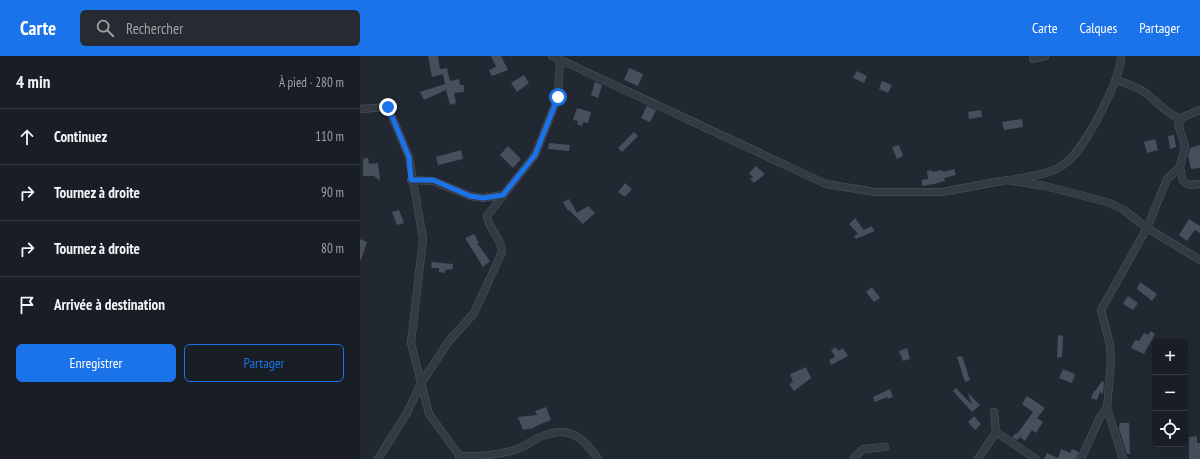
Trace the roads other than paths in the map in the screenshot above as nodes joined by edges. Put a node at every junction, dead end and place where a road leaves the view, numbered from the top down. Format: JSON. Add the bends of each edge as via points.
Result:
{"nodes":[{"id":1,"x":552,"y":56,"type":"edge"},
{"id":2,"x":1045,"y":56,"type":"edge"},
{"id":3,"x":1121,"y":56,"type":"edge"},
{"id":4,"x":1033,"y":59,"type":"dead end"},
{"id":5,"x":560,"y":60,"type":"junction"},
{"id":6,"x":1116,"y":79,"type":"junction"},
{"id":7,"x":360,"y":109,"type":"edge"},
{"id":8,"x":1200,"y":110,"type":"edge"},
{"id":9,"x":1181,"y":120,"type":"junction"},
{"id":10,"x":1180,"y":167,"type":"junction"},
{"id":11,"x":411,"y":180,"type":"junction"},
{"id":12,"x":1007,"y":180,"type":"junction"},
{"id":13,"x":1200,"y":184,"type":"edge"},
{"id":14,"x":503,"y":195,"type":"junction"},
{"id":15,"x":1147,"y":228,"type":"junction"},
{"id":16,"x":1200,"y":260,"type":"edge"},
{"id":17,"x":420,"y":385,"type":"junction"},
{"id":18,"x":1107,"y":408,"type":"junction"},
{"id":19,"x":994,"y":412,"type":"dead end"},
{"id":20,"x":996,"y":432,"type":"junction"},
{"id":21,"x":885,"y":447,"type":"dead end"},
{"id":22,"x":460,"y":457,"type":"edge"},
{"id":23,"x":378,"y":459,"type":"edge"},
{"id":24,"x":598,"y":459,"type":"edge"},
{"id":25,"x":853,"y":459,"type":"edge"},
{"id":26,"x":978,"y":459,"type":"edge"},
{"id":27,"x":1036,"y":459,"type":"edge"},
{"id":28,"x":1081,"y":459,"type":"edge"},
{"id":29,"x":1123,"y":459,"type":"edge"}],
"edges":[{"from":1,"to":5,"type":"street"},
{"from":2,"to":4,"type":"street"},
{"from":3,"to":6,"type":"street"},
{"from":5,"to":12,"type":"street","via":[[826,184],[876,192],[942,192]]},
{"from":5,"to":14,"type":"street","via":[[558,97],[546,129],[535,155]]},
{"from":6,"to":9,"type":"street","via":[[1146,93]]},
{"from":6,"to":12,"type":"street","via":[[1110,97],[1067,162],[1044,174]]},
{"from":7,"to":11,"type":"street","via":[[388,107],[409,157]]},
{"from":8,"to":9,"type":"street"},
{"from":9,"to":10,"type":"street","via":[[1178,124],[1185,146]]},
{"from":10,"to":13,"type":"street","via":[[1183,181],[1188,185]]},
{"from":10,"to":15,"type":"street","via":[[1167,179]]},
{"from":11,"to":14,"type":"street","via":[[433,180],[470,196],[483,198]]},
{"from":11,"to":17,"type":"street","via":[[423,238],[411,343]]},
{"from":12,"to":15,"type":"street","via":[[1046,186],[1106,202],[1124,210]]},
{"from":14,"to":17,"type":"street","via":[[487,216],[502,246],[502,252],[474,313],[449,341]]},
{"from":15,"to":16,"type":"street"},
{"from":15,"to":18,"type":"street","via":[[1101,310],[1110,345],[1111,361]]},
{"from":17,"to":22,"type":"street","via":[[429,414]]},
{"from":17,"to":23,"type":"street","via":[[407,413]]},
{"from":18,"to":28,"type":"street","via":[[1100,417]]},
{"from":18,"to":29,"type":"street"},
{"from":19,"to":20,"type":"street"},
{"from":20,"to":26,"type":"street"},
{"from":20,"to":27,"type":"street"},
{"from":21,"to":25,"type":"street","via":[[863,449]]},
{"from":22,"to":24,"type":"street","via":[[488,456],[519,449],[538,438],[557,432],[574,433]]}]}
